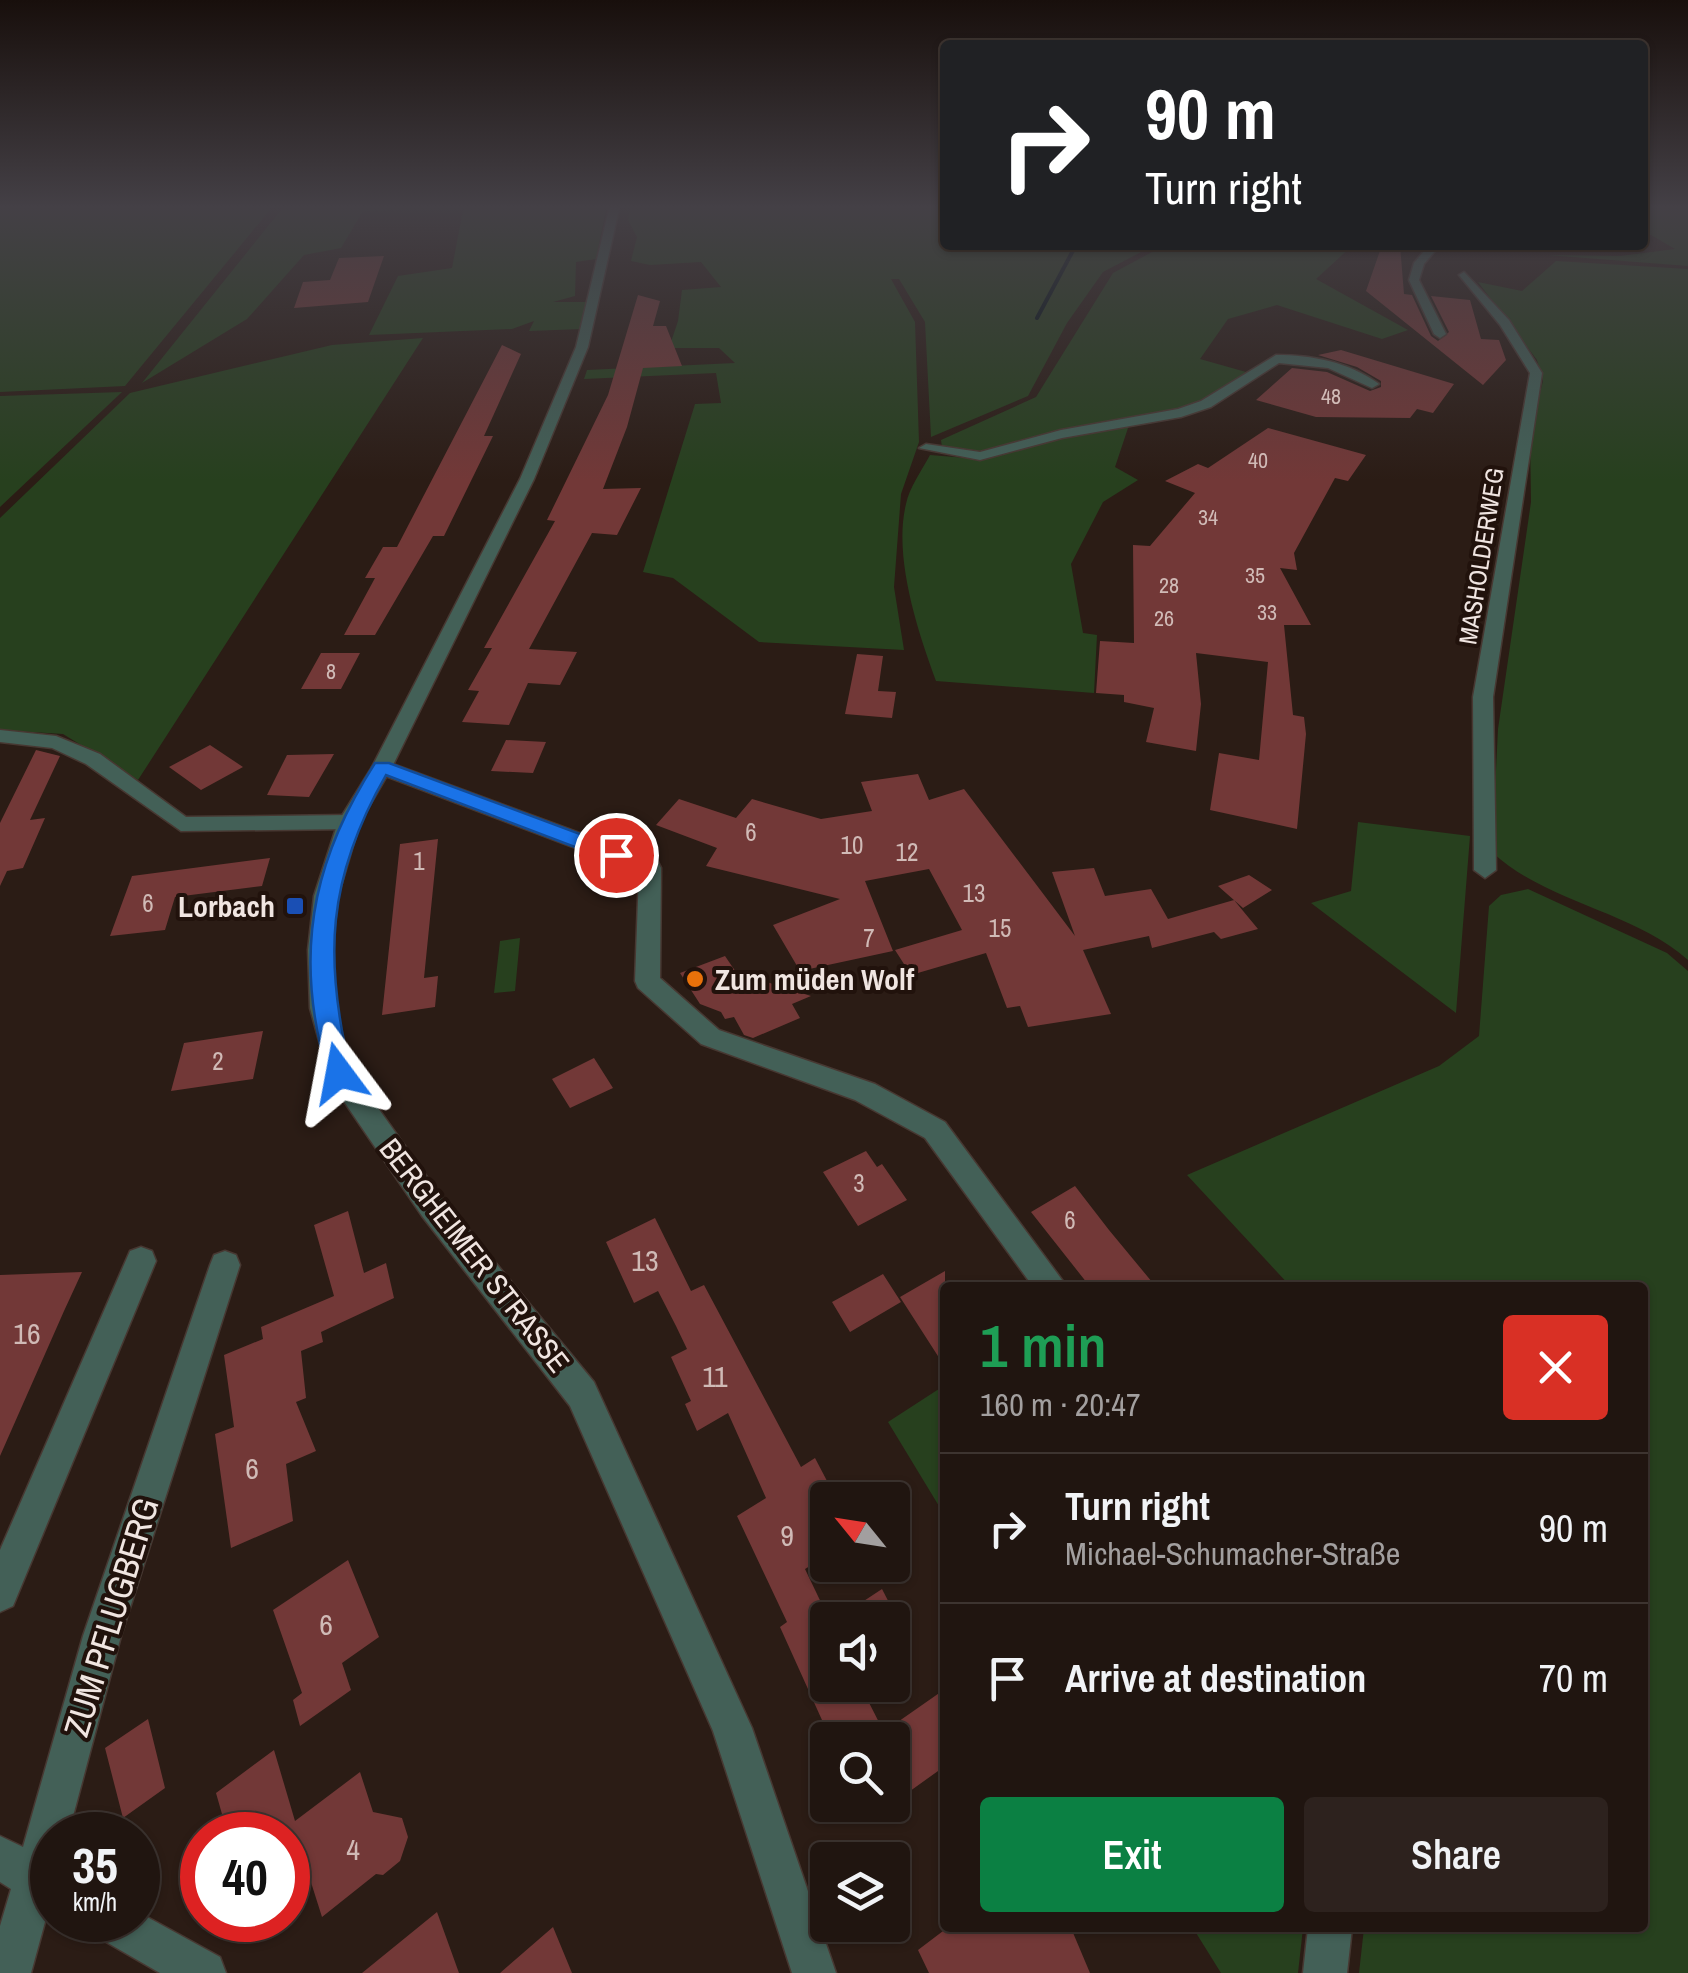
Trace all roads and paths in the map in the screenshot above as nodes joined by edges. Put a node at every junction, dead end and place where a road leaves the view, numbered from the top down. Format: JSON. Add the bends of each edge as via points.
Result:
{"nodes":[{"id":1,"x":594,"y":297,"type":"edge"},
{"id":2,"x":1422,"y":297,"type":"edge"},
{"id":3,"x":1482,"y":297,"type":"edge"},
{"id":4,"x":1440,"y":334,"type":"dead end"},
{"id":5,"x":1372,"y":384,"type":"dead end"},
{"id":6,"x":926,"y":448,"type":"dead end"},
{"id":7,"x":0,"y":736,"type":"edge"},
{"id":8,"x":382,"y":767,"type":"junction"},
{"id":9,"x":349,"y":822,"type":"junction"},
{"id":10,"x":1484,"y":870,"type":"dead end"},
{"id":11,"x":141,"y":1262,"type":"dead end"},
{"id":12,"x":225,"y":1265,"type":"dead end"},
{"id":13,"x":1049,"y":1282,"type":"edge"},
{"id":14,"x":0,"y":1593,"type":"edge"},
{"id":15,"x":61,"y":1812,"type":"edge"},
{"id":16,"x":0,"y":1856,"type":"edge"},
{"id":17,"x":30,"y":1876,"type":"edge"},
{"id":18,"x":30,"y":1921,"type":"edge"},
{"id":19,"x":1330,"y":1932,"type":"edge"},
{"id":20,"x":148,"y":1942,"type":"edge"},
{"id":21,"x":9,"y":1973,"type":"edge"},
{"id":22,"x":204,"y":1973,"type":"edge"},
{"id":23,"x":814,"y":1973,"type":"edge"},
{"id":24,"x":1325,"y":1973,"type":"edge"}],
"edges":[{"from":1,"to":8,"type":"street","name":"BERGHEIMER STRASSE","via":[[582,347],[526,479]]},
{"from":2,"to":4,"type":"street"},
{"from":3,"to":10,"type":"street","name":"MASHOLDERWEG","via":[[1536,373],[1483,697]]},
{"from":5,"to":6,"type":"street","via":[[1332,366],[1276,359],[1181,413],[980,456]]},
{"from":7,"to":9,"type":"street","via":[[56,742],[93,759],[181,824]]},
{"from":8,"to":9,"type":"street","name":"BERGHEIMER STRASSE"},
{"from":8,"to":13,"type":"street","via":[[650,868],[648,981],[710,1038],[865,1092],[934,1130]]},
{"from":9,"to":23,"type":"street","name":"BERGHEIMER STRASSE","via":[[326,896],[320,950],[323,1008],[339,1073],[432,1206],[582,1394],[732,1728]]},
{"from":11,"to":14,"type":"street"},
{"from":12,"to":15,"type":"street","name":"ZUM PFLUGBERG","via":[[102,1636]]},
{"from":16,"to":17,"type":"street"},
{"from":18,"to":21,"type":"street","name":"ZUM PFLUGBERG"},
{"from":19,"to":24,"type":"street"},
{"from":20,"to":22,"type":"street"}]}
